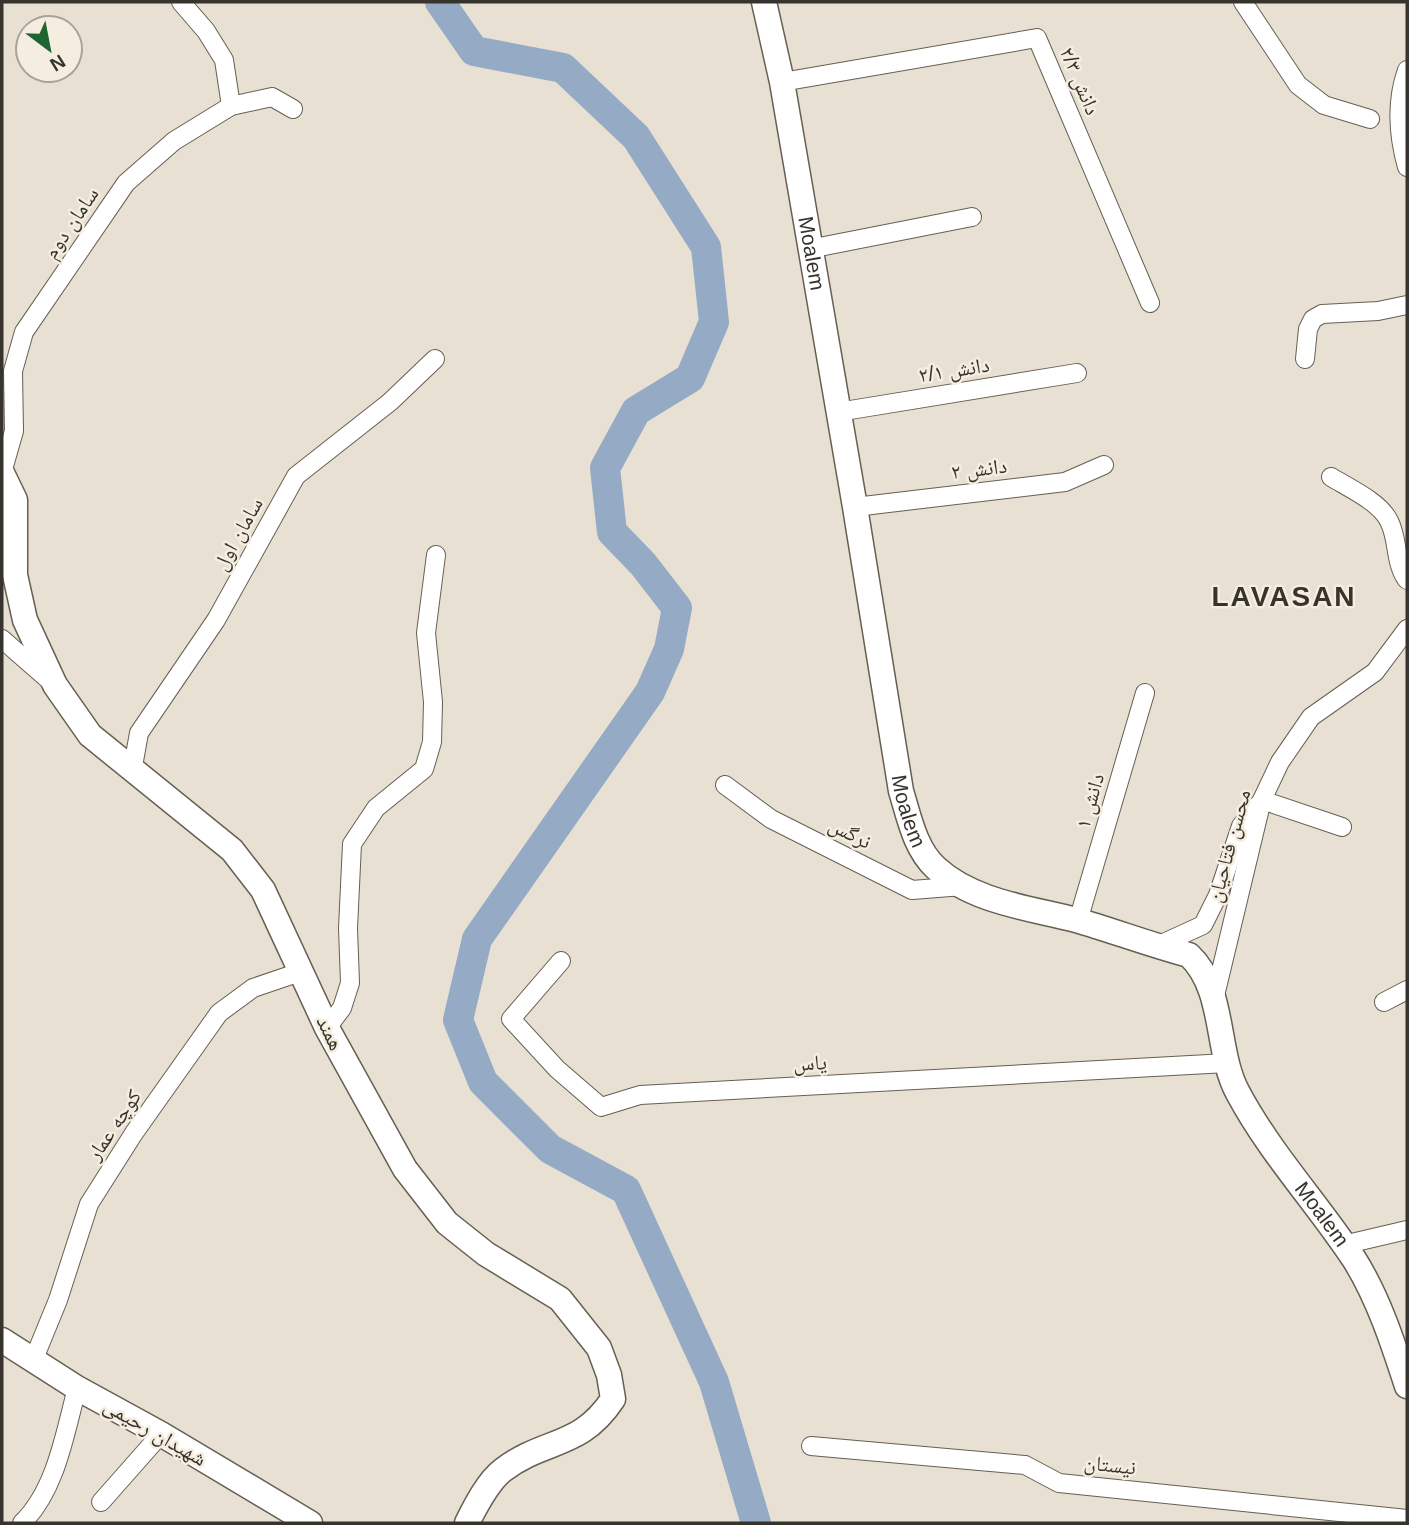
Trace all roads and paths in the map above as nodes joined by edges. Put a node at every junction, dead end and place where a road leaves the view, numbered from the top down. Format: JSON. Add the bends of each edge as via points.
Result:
{"nodes":[{"id":1,"x":181,"y":2,"type":"edge"},
{"id":2,"x":764,"y":2,"type":"edge"},
{"id":3,"x":1243,"y":2,"type":"edge"},
{"id":4,"x":1407,"y":70,"type":"edge"},
{"id":5,"x":782,"y":82,"type":"junction"},
{"id":6,"x":230,"y":106,"type":"junction"},
{"id":7,"x":293,"y":109,"type":"dead end"},
{"id":8,"x":1370,"y":119,"type":"dead end"},
{"id":9,"x":1407,"y":167,"type":"edge"},
{"id":10,"x":972,"y":217,"type":"dead end"},
{"id":11,"x":809,"y":250,"type":"junction"},
{"id":12,"x":1150,"y":303,"type":"dead end"},
{"id":13,"x":1407,"y":305,"type":"edge"},
{"id":14,"x":435,"y":359,"type":"dead end"},
{"id":15,"x":1305,"y":359,"type":"dead end"},
{"id":16,"x":1076,"y":373,"type":"dead end"},
{"id":17,"x":838,"y":412,"type":"junction"},
{"id":18,"x":1104,"y":465,"type":"dead end"},
{"id":19,"x":2,"y":473,"type":"edge"},
{"id":20,"x":1331,"y":477,"type":"dead end"},
{"id":21,"x":856,"y":506,"type":"junction"},
{"id":22,"x":436,"y":555,"type":"dead end"},
{"id":23,"x":1407,"y":580,"type":"edge"},
{"id":24,"x":1407,"y":629,"type":"edge"},
{"id":25,"x":2,"y":639,"type":"edge"},
{"id":26,"x":55,"y":685,"type":"junction"},
{"id":27,"x":1145,"y":693,"type":"dead end"},
{"id":28,"x":132,"y":772,"type":"junction"},
{"id":29,"x":725,"y":785,"type":"dead end"},
{"id":30,"x":1262,"y":800,"type":"junction"},
{"id":31,"x":1342,"y":827,"type":"dead end"},
{"id":32,"x":964,"y":886,"type":"junction"},
{"id":33,"x":1078,"y":921,"type":"junction"},
{"id":34,"x":1157,"y":946,"type":"junction"},
{"id":35,"x":561,"y":961,"type":"dead end"},
{"id":36,"x":303,"y":971,"type":"junction"},
{"id":37,"x":1407,"y":990,"type":"edge"},
{"id":38,"x":1214,"y":1002,"type":"junction"},
{"id":39,"x":1384,"y":1002,"type":"dead end"},
{"id":40,"x":327,"y":1028,"type":"junction"},
{"id":41,"x":1227,"y":1063,"type":"junction"},
{"id":42,"x":1407,"y":1230,"type":"edge"},
{"id":43,"x":1343,"y":1245,"type":"junction"},
{"id":44,"x":1381,"y":1314,"type":"junction"},
{"id":45,"x":1407,"y":1318,"type":"edge"},
{"id":46,"x":1399,"y":1339,"type":"edge"},
{"id":47,"x":2,"y":1340,"type":"edge"},
{"id":48,"x":33,"y":1361,"type":"junction"},
{"id":49,"x":1407,"y":1386,"type":"edge"},
{"id":50,"x":77,"y":1388,"type":"junction"},
{"id":51,"x":160,"y":1434,"type":"junction"},
{"id":52,"x":811,"y":1446,"type":"dead end"},
{"id":53,"x":101,"y":1503,"type":"dead end"},
{"id":54,"x":1407,"y":1519,"type":"edge"},
{"id":55,"x":305,"y":1522,"type":"edge"},
{"id":56,"x":22,"y":1523,"type":"edge"},
{"id":57,"x":467,"y":1523,"type":"edge"}],
"edges":[{"from":1,"to":6,"type":"street","via":[[224,60]]},
{"from":2,"to":5,"type":"street","name":"Moalem"},
{"from":3,"to":8,"type":"street","via":[[1298,85],[1324,106]]},
{"from":4,"to":9,"type":"street","via":[[1399,123]]},
{"from":5,"to":11,"type":"street","name":"Moalem"},
{"from":5,"to":12,"type":"street","name":"دانش ۲/۳","via":[[1037,38]]},
{"from":6,"to":7,"type":"street","name":"سامان دوم","via":[[272,97]]},
{"from":6,"to":19,"type":"street","name":"سامان دوم","via":[[174,141],[126,183],[24,332],[13,371],[14,431]]},
{"from":10,"to":11,"type":"street"},
{"from":11,"to":17,"type":"street","name":"Moalem"},
{"from":13,"to":15,"type":"street","via":[[1312,318]]},
{"from":14,"to":28,"type":"street","name":"سامان اول","via":[[390,402],[296,476],[216,620],[139,733]]},
{"from":16,"to":17,"type":"street","name":"دانش ۲/۱"},
{"from":17,"to":21,"type":"street","name":"Moalem"},
{"from":18,"to":21,"type":"street","name":"دانش ۲","via":[[1065,482]]},
{"from":19,"to":26,"type":"street","name":"همند","via":[[15,500],[15,575],[25,620]]},
{"from":20,"to":23,"type":"street","via":[[1383,512],[1391,523],[1399,569]]},
{"from":21,"to":32,"type":"street","name":"Moalem","via":[[901,791],[915,836],[928,857]]},
{"from":22,"to":40,"type":"street","via":[[426,633],[432,742],[424,769],[376,808],[352,844],[350,984],[342,1008]]},
{"from":24,"to":30,"type":"street","name":"محسن فتاحیان","via":[[1375,672],[1311,718],[1280,762]]},
{"from":25,"to":26,"type":"street"},
{"from":26,"to":28,"type":"street","name":"همند","via":[[90,735]]},
{"from":27,"to":33,"type":"street","name":"دانش ۱"},
{"from":28,"to":36,"type":"street","name":"همند","via":[[232,850],[262,890]]},
{"from":29,"to":32,"type":"street","name":"نرگس","via":[[771,819],[912,890]]},
{"from":30,"to":31,"type":"street"},
{"from":30,"to":34,"type":"street","via":[[1241,826],[1203,925]]},
{"from":30,"to":38,"type":"street","name":"محسن فتاحیان"},
{"from":32,"to":33,"type":"street","name":"Moalem","via":[[1007,903]]},
{"from":33,"to":34,"type":"street","name":"Moalem"},
{"from":34,"to":38,"type":"street","name":"Moalem","via":[[1189,955],[1200,965]]},
{"from":35,"to":41,"type":"street","name":"یاس","via":[[511,1019],[556,1069],[601,1107],[640,1095]]},
{"from":36,"to":40,"type":"street","name":"همند"},
{"from":36,"to":48,"type":"street","name":"کوچه عمار","via":[[253,988],[219,1013],[134,1133],[89,1204]]},
{"from":37,"to":39,"type":"street"},
{"from":38,"to":41,"type":"street","name":"Moalem"},
{"from":40,"to":57,"type":"street","name":"همند","via":[[405,1169],[447,1223],[486,1254],[560,1299],[599,1348],[609,1375],[613,1399],[603,1413],[583,1433],[530,1453],[500,1472]]},
{"from":41,"to":43,"type":"street","name":"Moalem","via":[[1237,1092]]},
{"from":42,"to":43,"type":"street"},
{"from":43,"to":44,"type":"street","name":"Moalem"},
{"from":44,"to":45,"type":"street"},
{"from":44,"to":46,"type":"street","name":"Moalem"},
{"from":46,"to":49,"type":"street","name":"Moalem"},
{"from":47,"to":48,"type":"street","name":"شهیدان رحیمی"},
{"from":48,"to":50,"type":"street","name":"شهیدان رحیمی"},
{"from":50,"to":51,"type":"street","name":"شهیدان رحیمی"},
{"from":50,"to":56,"type":"street","via":[[53,1473]]},
{"from":51,"to":53,"type":"street"},
{"from":51,"to":55,"type":"street","name":"شهیدان رحیمی"},
{"from":52,"to":54,"type":"street","name":"نیستان","via":[[1026,1465],[1059,1483]]}]}
